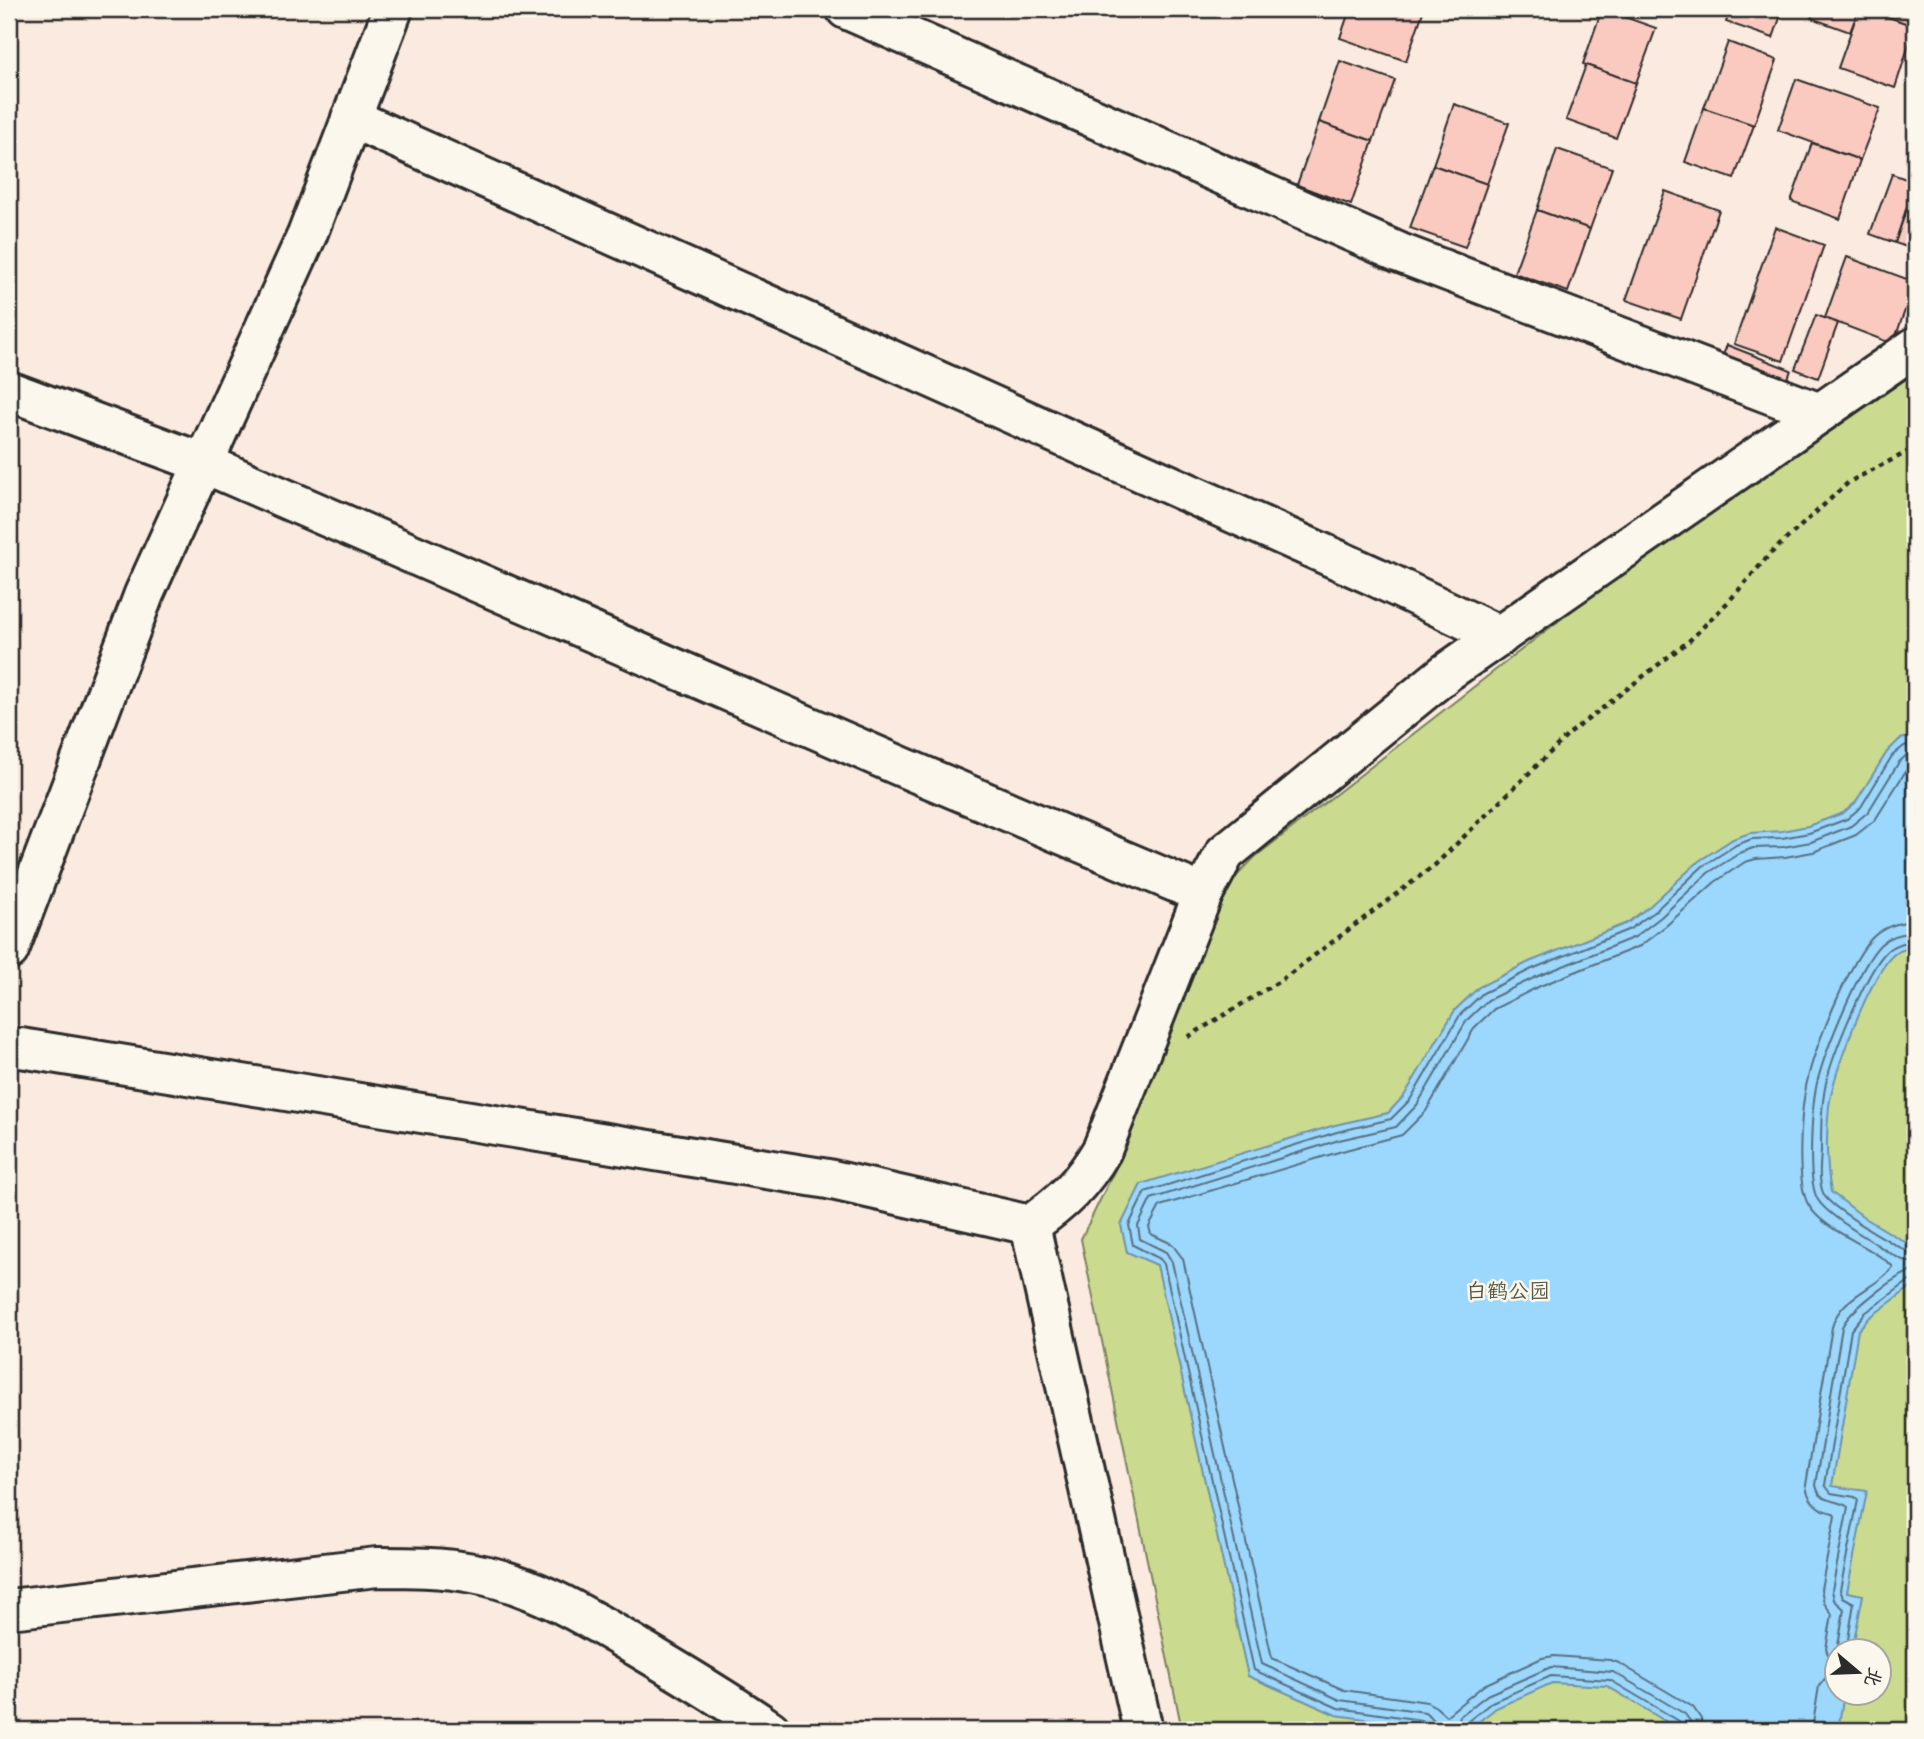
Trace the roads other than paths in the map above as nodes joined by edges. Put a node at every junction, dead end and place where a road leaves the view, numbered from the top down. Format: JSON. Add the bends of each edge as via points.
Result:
{"nodes":[{"id":1,"x":393,"y":9,"type":"edge"},
{"id":2,"x":846,"y":9,"type":"edge"},
{"id":3,"x":351,"y":118,"type":"junction"},
{"id":4,"x":1915,"y":347,"type":"edge"},
{"id":5,"x":9,"y":391,"type":"edge"},
{"id":6,"x":1820,"y":413,"type":"junction"},
{"id":7,"x":203,"y":463,"type":"junction"},
{"id":8,"x":1500,"y":636,"type":"junction"},
{"id":9,"x":1203,"y":894,"type":"junction"},
{"id":10,"x":9,"y":950,"type":"edge"},
{"id":11,"x":9,"y":1049,"type":"edge"},
{"id":12,"x":1030,"y":1225,"type":"junction"},
{"id":13,"x":9,"y":1609,"type":"edge"},
{"id":14,"x":770,"y":1730,"type":"edge"},
{"id":15,"x":1143,"y":1730,"type":"edge"}],
"edges":[{"from":1,"to":3,"type":"street"},
{"from":2,"to":6,"type":"street","via":[[1400,253]]},
{"from":3,"to":7,"type":"street","via":[[307,235]]},
{"from":3,"to":8,"type":"street"},
{"from":4,"to":6,"type":"street"},
{"from":5,"to":7,"type":"street"},
{"from":6,"to":8,"type":"street"},
{"from":7,"to":9,"type":"street"},
{"from":7,"to":10,"type":"street","via":[[144,594]]},
{"from":8,"to":9,"type":"street","via":[[1447,672],[1225,853]]},
{"from":9,"to":12,"type":"street","via":[[1102,1150],[1086,1178]]},
{"from":11,"to":12,"type":"street","via":[[828,1179]]},
{"from":12,"to":15,"type":"street"},
{"from":13,"to":14,"type":"street","via":[[377,1567],[474,1573],[573,1609]]}]}
